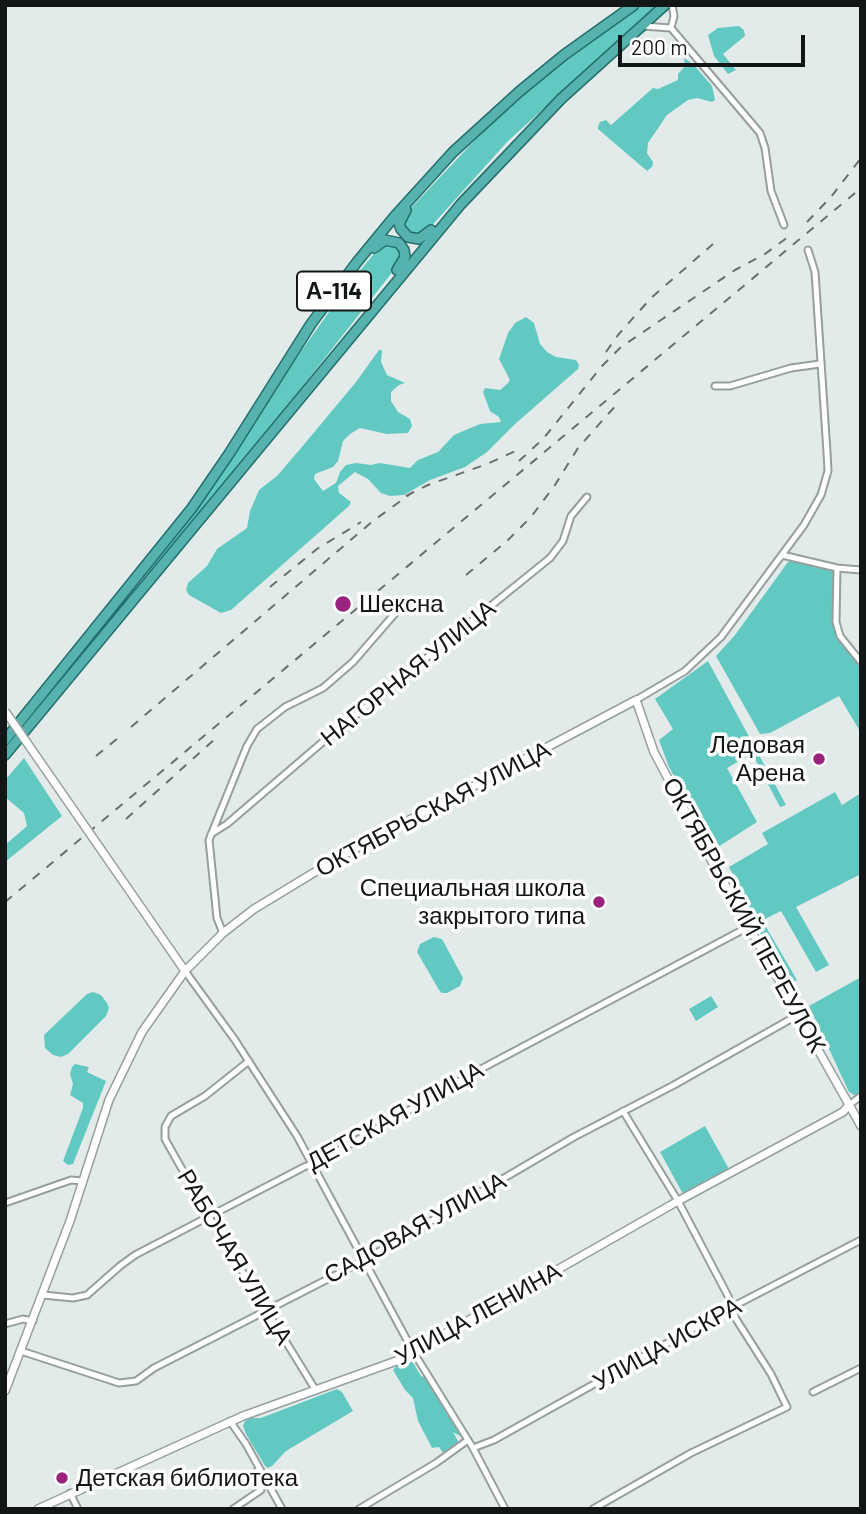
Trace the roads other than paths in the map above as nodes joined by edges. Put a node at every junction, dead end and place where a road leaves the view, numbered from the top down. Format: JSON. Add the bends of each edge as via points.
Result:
{"nodes":[{"id":1,"x":634,"y":5,"type":"edge"},
{"id":2,"x":665,"y":5,"type":"edge"},
{"id":3,"x":672,"y":5,"type":"edge"},
{"id":4,"x":641,"y":26,"type":"junction"},
{"id":5,"x":671,"y":28,"type":"junction"},
{"id":6,"x":561,"y":99,"type":"junction"},
{"id":7,"x":502,"y":106,"type":"junction"},
{"id":8,"x":784,"y":225,"type":"dead end"},
{"id":9,"x":808,"y":250,"type":"dead end"},
{"id":10,"x":820,"y":364,"type":"junction"},
{"id":11,"x":322,"y":369,"type":"junction"},
{"id":12,"x":715,"y":386,"type":"dead end"},
{"id":13,"x":265,"y":396,"type":"junction"},
{"id":14,"x":587,"y":497,"type":"dead end"},
{"id":15,"x":782,"y":555,"type":"junction"},
{"id":16,"x":837,"y":568,"type":"junction"},
{"id":17,"x":861,"y":570,"type":"edge"},
{"id":18,"x":404,"y":603,"type":"dead end"},
{"id":19,"x":861,"y":663,"type":"edge"},
{"id":20,"x":636,"y":700,"type":"junction"},
{"id":21,"x":5,"y":711,"type":"edge"},
{"id":22,"x":5,"y":740,"type":"edge"},
{"id":23,"x":5,"y":755,"type":"edge"},
{"id":24,"x":211,"y":834,"type":"junction"},
{"id":25,"x":750,"y":926,"type":"junction"},
{"id":26,"x":223,"y":933,"type":"junction"},
{"id":27,"x":185,"y":971,"type":"junction"},
{"id":28,"x":798,"y":1015,"type":"junction"},
{"id":29,"x":249,"y":1061,"type":"junction"},
{"id":30,"x":861,"y":1096,"type":"edge"},
{"id":31,"x":849,"y":1105,"type":"junction"},
{"id":32,"x":624,"y":1111,"type":"junction"},
{"id":33,"x":861,"y":1126,"type":"edge"},
{"id":34,"x":312,"y":1163,"type":"junction"},
{"id":35,"x":82,"y":1181,"type":"junction"},
{"id":36,"x":678,"y":1201,"type":"junction"},
{"id":37,"x":5,"y":1203,"type":"edge"},
{"id":38,"x":209,"y":1217,"type":"junction"},
{"id":39,"x":861,"y":1240,"type":"edge"},
{"id":40,"x":363,"y":1261,"type":"junction"},
{"id":41,"x":43,"y":1295,"type":"junction"},
{"id":42,"x":732,"y":1307,"type":"junction"},
{"id":43,"x":267,"y":1311,"type":"junction"},
{"id":44,"x":33,"y":1321,"type":"junction"},
{"id":45,"x":5,"y":1324,"type":"edge"},
{"id":46,"x":21,"y":1351,"type":"junction"},
{"id":47,"x":414,"y":1353,"type":"junction"},
{"id":48,"x":861,"y":1368,"type":"edge"},
{"id":49,"x":315,"y":1389,"type":"junction"},
{"id":50,"x":5,"y":1391,"type":"edge"},
{"id":51,"x":813,"y":1392,"type":"dead end"},
{"id":52,"x":230,"y":1421,"type":"junction"},
{"id":53,"x":467,"y":1440,"type":"junction"},
{"id":54,"x":473,"y":1448,"type":"junction"},
{"id":55,"x":256,"y":1464,"type":"junction"},
{"id":56,"x":70,"y":1493,"type":"junction"},
{"id":57,"x":38,"y":1509,"type":"edge"},
{"id":58,"x":78,"y":1509,"type":"edge"},
{"id":59,"x":233,"y":1509,"type":"edge"},
{"id":60,"x":282,"y":1509,"type":"edge"},
{"id":61,"x":359,"y":1509,"type":"edge"},
{"id":62,"x":505,"y":1509,"type":"edge"},
{"id":63,"x":593,"y":1509,"type":"edge"}],
"edges":[{"from":1,"to":7,"type":"highway","number":"А-114"},
{"from":2,"to":4,"type":"highway","number":"А-114"},
{"from":3,"to":5,"type":"street"},
{"from":4,"to":5,"type":"street"},
{"from":4,"to":6,"type":"highway","number":"А-114"},
{"from":5,"to":8,"type":"street","via":[[760,133],[771,191]]},
{"from":6,"to":7,"type":"highway","number":"А-114","via":[[498,155],[427,234],[419,239],[408,237],[400,226],[404,212]]},
{"from":6,"to":11,"type":"highway","number":"А-114","via":[[461,204]]},
{"from":7,"to":13,"type":"highway","number":"А-114","via":[[436,169],[371,244],[322,308]]},
{"from":9,"to":10,"type":"street","name":"ОКТЯБРЬСКАЯ УЛИЦА","via":[[815,272]]},
{"from":10,"to":12,"type":"street"},
{"from":10,"to":15,"type":"street","name":"ОКТЯБРЬСКАЯ УЛИЦА","via":[[826,479],[812,511]]},
{"from":11,"to":13,"type":"highway","number":"А-114","via":[[403,263],[404,250],[397,242],[385,240],[375,248]]},
{"from":11,"to":23,"type":"highway","number":"А-114"},
{"from":13,"to":22,"type":"highway","number":"А-114","via":[[181,522]]},
{"from":14,"to":24,"type":"street","name":"НАГОРНАЯ УЛИЦА","via":[[571,516],[563,541],[550,558]]},
{"from":15,"to":16,"type":"street"},
{"from":15,"to":20,"type":"street","name":"ОКТЯБРЬСКАЯ УЛИЦА","via":[[707,652]]},
{"from":16,"to":17,"type":"street"},
{"from":16,"to":19,"type":"street","via":[[836,622],[840,636]]},
{"from":18,"to":24,"type":"street","via":[[353,662],[323,688],[285,707],[257,729]]},
{"from":20,"to":25,"type":"street","name":"ОКТЯБРЬСКИЙ ПЕРЕУЛОК","via":[[654,752]]},
{"from":20,"to":26,"type":"street","name":"ОКТЯБРЬСКАЯ УЛИЦА","via":[[338,858]]},
{"from":21,"to":27,"type":"street","bridge":true},
{"from":24,"to":26,"type":"street","via":[[217,918]]},
{"from":25,"to":28,"type":"street","name":"ОКТЯБРЬСКИЙ ПЕРЕУЛОК"},
{"from":25,"to":34,"type":"street","name":"ДЕТСКАЯ УЛИЦА"},
{"from":26,"to":27,"type":"street","name":"ОКТЯБРЬСКАЯ УЛИЦА"},
{"from":27,"to":29,"type":"street"},
{"from":27,"to":35,"type":"street","name":"ОКТЯБРЬСКАЯ УЛИЦА","via":[[129,1057],[102,1117]]},
{"from":28,"to":31,"type":"street","name":"ОКТЯБРЬСКИЙ ПЕРЕУЛОК"},
{"from":28,"to":32,"type":"street","name":"САДОВАЯ УЛИЦА"},
{"from":29,"to":34,"type":"street"},
{"from":29,"to":38,"type":"street","name":"РАБОЧАЯ УЛИЦА","via":[[166,1122],[165,1139]]},
{"from":30,"to":31,"type":"street","name":"УЛИЦА ЛЕНИНА"},
{"from":31,"to":33,"type":"street","name":"ОКТЯБРЬСКИЙ ПЕРЕУЛОК"},
{"from":31,"to":36,"type":"street","name":"УЛИЦА ЛЕНИНА"},
{"from":32,"to":36,"type":"street"},
{"from":32,"to":40,"type":"street","name":"САДОВАЯ УЛИЦА"},
{"from":34,"to":38,"type":"street","name":"ДЕТСКАЯ УЛИЦА"},
{"from":34,"to":40,"type":"street"},
{"from":35,"to":37,"type":"street"},
{"from":35,"to":41,"type":"street","name":"ОКТЯБРЬСКАЯ УЛИЦА"},
{"from":36,"to":42,"type":"street"},
{"from":36,"to":47,"type":"street","name":"УЛИЦА ЛЕНИНА"},
{"from":38,"to":41,"type":"street","name":"ДЕТСКАЯ УЛИЦА","via":[[130,1258],[87,1295]]},
{"from":38,"to":43,"type":"street","name":"РАБОЧАЯ УЛИЦА"},
{"from":39,"to":42,"type":"street","name":"УЛИЦА ИСКРА"},
{"from":40,"to":43,"type":"street","name":"САДОВАЯ УЛИЦА"},
{"from":40,"to":47,"type":"street"},
{"from":41,"to":44,"type":"street","name":"ОКТЯБРЬСКАЯ УЛИЦА"},
{"from":42,"to":54,"type":"street","name":"УЛИЦА ИСКРА"},
{"from":42,"to":63,"type":"street","via":[[787,1407],[691,1452]]},
{"from":43,"to":46,"type":"street","name":"САДОВАЯ УЛИЦА","via":[[129,1383],[119,1384]]},
{"from":43,"to":49,"type":"street","name":"РАБОЧАЯ УЛИЦА"},
{"from":44,"to":45,"type":"street"},
{"from":44,"to":46,"type":"street","name":"ОКТЯБРЬСКАЯ УЛИЦА"},
{"from":46,"to":50,"type":"street","name":"ОКТЯБРЬСКАЯ УЛИЦА"},
{"from":47,"to":49,"type":"street","name":"УЛИЦА ЛЕНИНА"},
{"from":47,"to":53,"type":"street"},
{"from":48,"to":51,"type":"street"},
{"from":49,"to":52,"type":"street","name":"УЛИЦА ЛЕНИНА"},
{"from":52,"to":55,"type":"street"},
{"from":52,"to":56,"type":"street","name":"УЛИЦА ЛЕНИНА"},
{"from":53,"to":54,"type":"street"},
{"from":53,"to":61,"type":"street"},
{"from":54,"to":62,"type":"street"},
{"from":55,"to":59,"type":"street","via":[[261,1490]]},
{"from":55,"to":60,"type":"street"},
{"from":56,"to":57,"type":"street","name":"УЛИЦА ЛЕНИНА"},
{"from":56,"to":58,"type":"street"}]}
